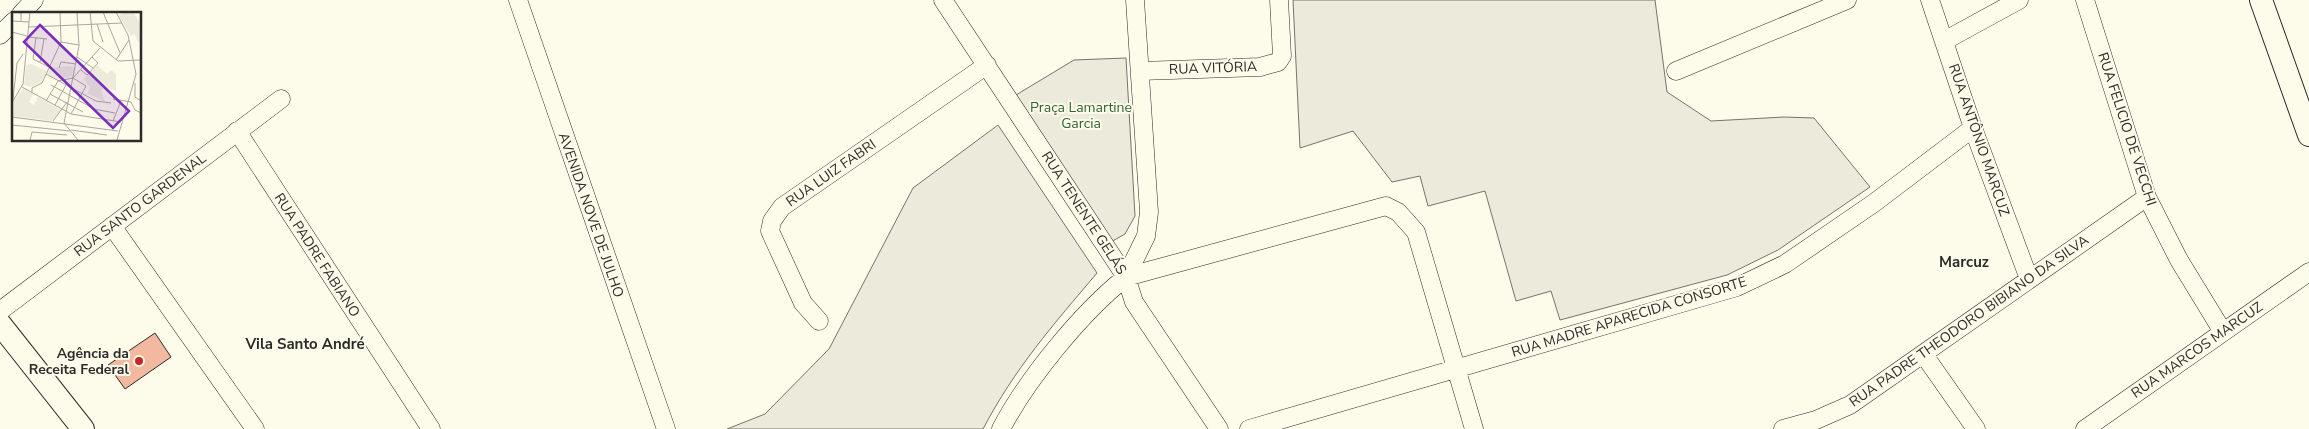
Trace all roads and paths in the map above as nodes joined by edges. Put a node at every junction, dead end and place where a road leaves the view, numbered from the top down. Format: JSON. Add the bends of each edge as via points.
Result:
{"nodes":[{"id":1,"x":34,"y":0,"type":"edge"},
{"id":2,"x":518,"y":0,"type":"edge"},
{"id":3,"x":943,"y":0,"type":"edge"},
{"id":4,"x":1135,"y":0,"type":"edge"},
{"id":5,"x":1279,"y":0,"type":"edge"},
{"id":6,"x":1847,"y":0,"type":"edge"},
{"id":7,"x":1930,"y":0,"type":"edge"},
{"id":8,"x":2019,"y":0,"type":"edge"},
{"id":9,"x":2085,"y":0,"type":"edge"},
{"id":10,"x":2261,"y":0,"type":"edge"},
{"id":11,"x":23,"y":12,"type":"edge"},
{"id":12,"x":12,"y":23,"type":"edge"},
{"id":13,"x":0,"y":35,"type":"edge"},
{"id":14,"x":1944,"y":41,"type":"junction"},
{"id":15,"x":987,"y":64,"type":"junction"},
{"id":16,"x":1140,"y":71,"type":"junction"},
{"id":17,"x":1676,"y":71,"type":"dead end"},
{"id":18,"x":280,"y":98,"type":"dead end"},
{"id":19,"x":1973,"y":128,"type":"junction"},
{"id":20,"x":237,"y":131,"type":"junction"},
{"id":21,"x":2309,"y":135,"type":"edge"},
{"id":22,"x":2147,"y":197,"type":"junction"},
{"id":23,"x":112,"y":226,"type":"junction"},
{"id":24,"x":2309,"y":272,"type":"edge"},
{"id":25,"x":1126,"y":277,"type":"junction"},
{"id":26,"x":2029,"y":279,"type":"junction"},
{"id":27,"x":0,"y":311,"type":"edge"},
{"id":28,"x":819,"y":321,"type":"dead end"},
{"id":29,"x":0,"y":324,"type":"edge"},
{"id":30,"x":2223,"y":332,"type":"junction"},
{"id":31,"x":1924,"y":355,"type":"junction"},
{"id":32,"x":1457,"y":369,"type":"junction"},
{"id":33,"x":83,"y":429,"type":"edge"},
{"id":34,"x":254,"y":429,"type":"edge"},
{"id":35,"x":431,"y":429,"type":"edge"},
{"id":36,"x":666,"y":429,"type":"edge"},
{"id":37,"x":1001,"y":429,"type":"edge"},
{"id":38,"x":1219,"y":429,"type":"edge"},
{"id":39,"x":1249,"y":429,"type":"edge"},
{"id":40,"x":1474,"y":429,"type":"edge"},
{"id":41,"x":1783,"y":429,"type":"edge"},
{"id":42,"x":1976,"y":429,"type":"edge"},
{"id":43,"x":2085,"y":429,"type":"edge"}],
"edges":[{"from":1,"to":11,"type":"street"},
{"from":2,"to":36,"type":"street","name":"AVENIDA NOVE DE JULHO"},
{"from":3,"to":15,"type":"street","name":"RUA TENENTE GELÁS"},
{"from":4,"to":16,"type":"street"},
{"from":5,"to":16,"type":"street","name":"RUA VITÓRIA","via":[[1282,56],[1270,66]]},
{"from":6,"to":17,"type":"street"},
{"from":7,"to":14,"type":"street","name":"RUA ANTÔNIO MARCUZ"},
{"from":8,"to":14,"type":"street"},
{"from":9,"to":22,"type":"street","name":"RUA FELICIO DE VECCHI"},
{"from":10,"to":21,"type":"main road"},
{"from":12,"to":13,"type":"street"},
{"from":14,"to":19,"type":"street","name":"RUA ANTÔNIO MARCUZ"},
{"from":15,"to":25,"type":"street","name":"RUA TENENTE GELÁS"},
{"from":15,"to":28,"type":"street","name":"RUA LUIZ FABRI","via":[[782,207],[772,221],[770,231],[803,303]]},
{"from":16,"to":25,"type":"street","via":[[1149,212],[1146,236]]},
{"from":18,"to":20,"type":"street","name":"RUA SANTO GARDENAL"},
{"from":19,"to":26,"type":"street","name":"RUA ANTÔNIO MARCUZ"},
{"from":19,"to":32,"type":"street","name":"RUA MADRE APARECIDA CONSORTE","via":[[1874,203],[1785,264],[1737,287]]},
{"from":20,"to":23,"type":"street","name":"RUA SANTO GARDENAL"},
{"from":20,"to":35,"type":"street","name":"RUA PADRE FABIANO"},
{"from":22,"to":26,"type":"street","name":"RUA PADRE THEODORO BIBIANO DA SILVA"},
{"from":22,"to":30,"type":"street","name":"RUA FELICIO DE VECCHI","via":[[2179,260]]},
{"from":23,"to":27,"type":"street","name":"RUA SANTO GARDENAL"},
{"from":23,"to":34,"type":"street"},
{"from":24,"to":30,"type":"street","name":"RUA MARCOS MARCUZ"},
{"from":25,"to":32,"type":"street","via":[[1386,206],[1398,212],[1416,232]]},
{"from":25,"to":37,"type":"street","via":[[1102,296],[1038,372]]},
{"from":25,"to":38,"type":"street","name":"RUA TENENTE GELÁS","via":[[1134,302]]},
{"from":26,"to":31,"type":"street","name":"RUA PADRE THEODORO BIBIANO DA SILVA"},
{"from":29,"to":33,"type":"main road"},
{"from":30,"to":43,"type":"street","name":"RUA MARCOS MARCUZ"},
{"from":31,"to":41,"type":"street","name":"RUA PADRE THEODORO BIBIANO DA SILVA","via":[[1850,405],[1816,420]]},
{"from":31,"to":42,"type":"street"},
{"from":32,"to":39,"type":"street","name":"RUA MADRE APARECIDA CONSORTE"},
{"from":32,"to":40,"type":"street"}]}
